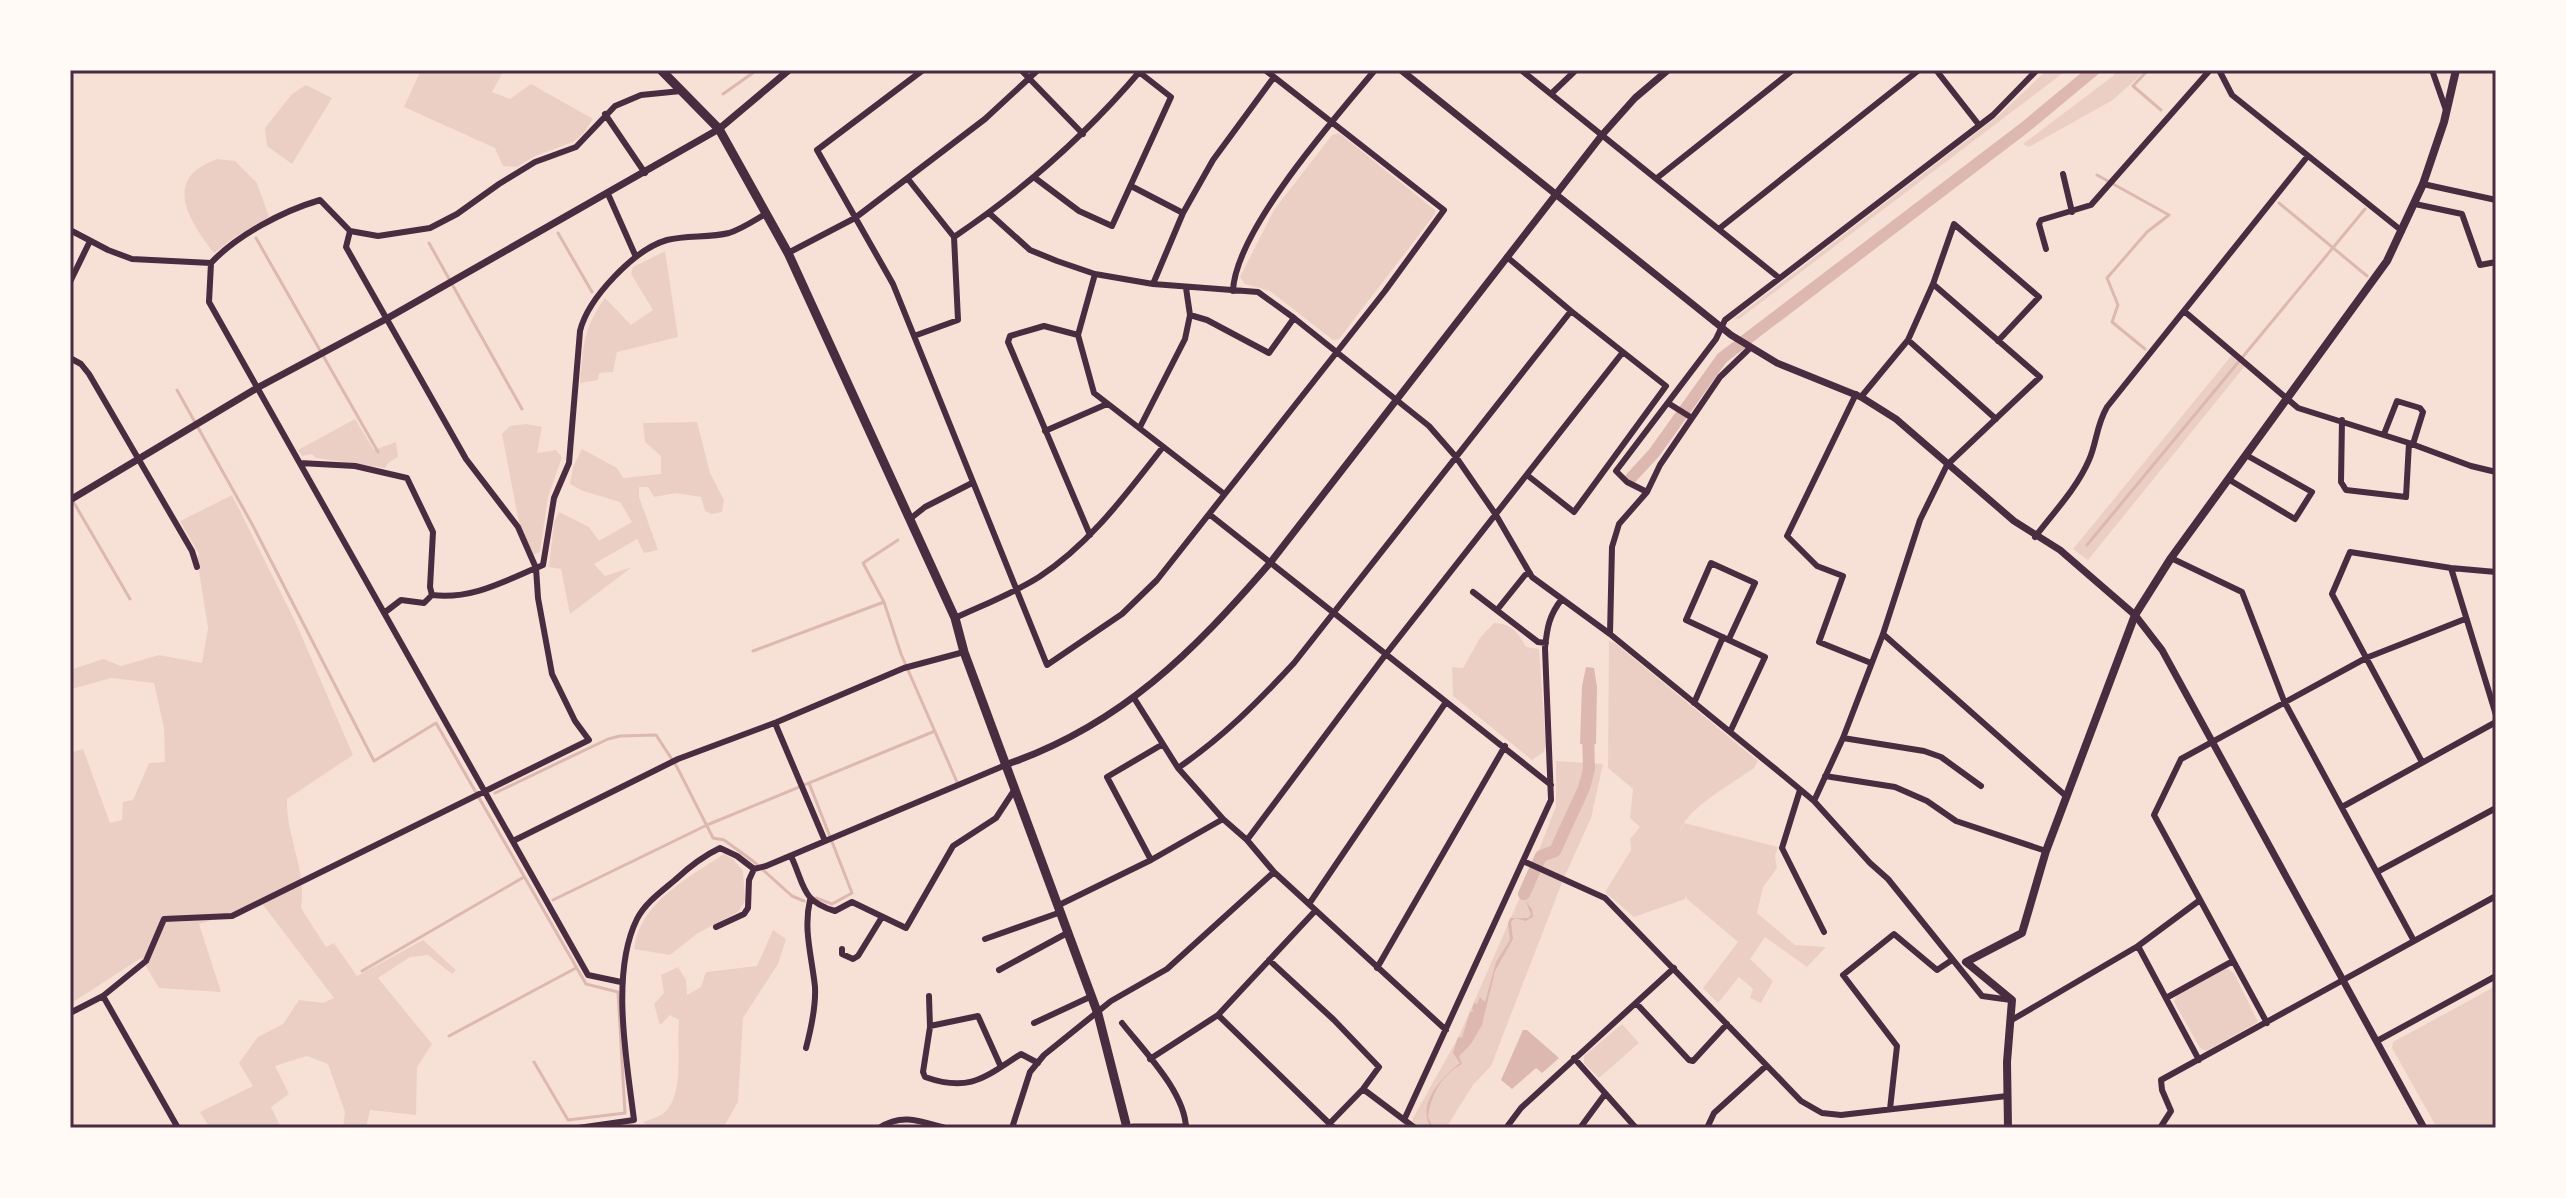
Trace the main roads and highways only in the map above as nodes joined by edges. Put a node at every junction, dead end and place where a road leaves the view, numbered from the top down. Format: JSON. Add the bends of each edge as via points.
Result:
{"nodes":[{"id":1,"x":661,"y":70,"type":"edge"},
{"id":2,"x":2456,"y":70,"type":"edge"},
{"id":3,"x":1130,"y":1128,"type":"edge"},
{"id":4,"x":1186,"y":1128,"type":"edge"},
{"id":5,"x":2008,"y":1128,"type":"edge"}],
"edges":[{"from":1,"to":3,"type":"main road","via":[[719,129],[767,213],[955,618],[1092,996]]},
{"from":2,"to":5,"type":"main road","via":[[2423,184],[2387,261],[2135,615],[2046,851],[2022,933],[1966,962],[2011,1001]]},
{"from":3,"to":4,"type":"main road"}]}
